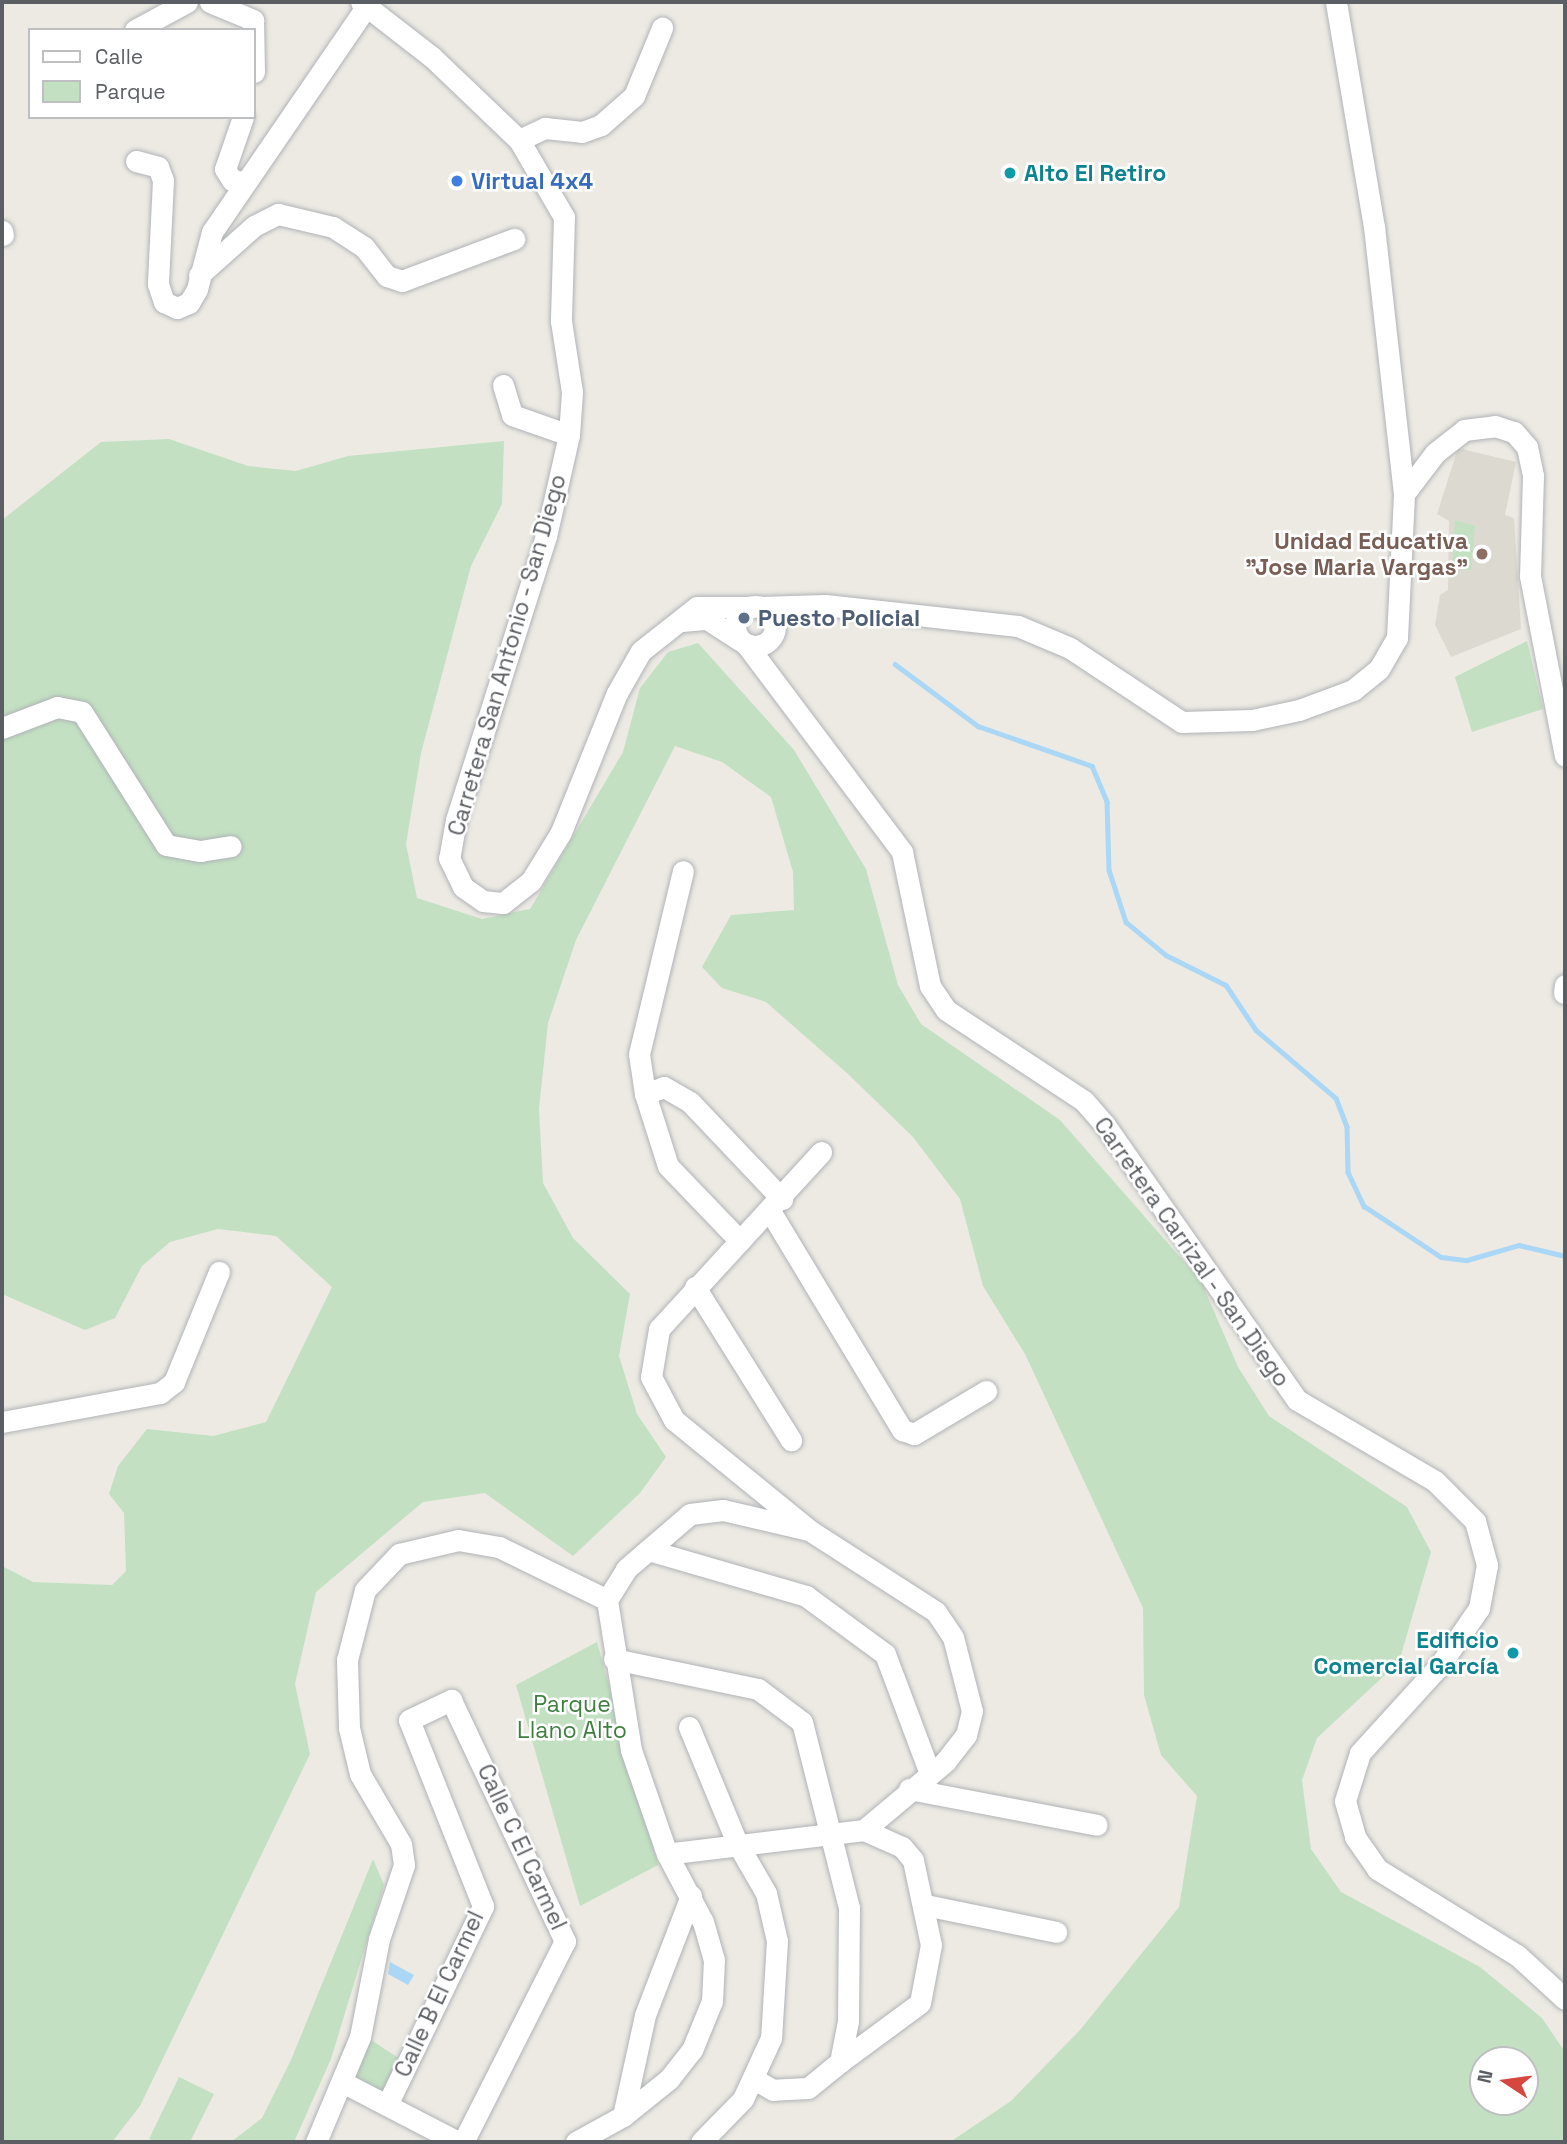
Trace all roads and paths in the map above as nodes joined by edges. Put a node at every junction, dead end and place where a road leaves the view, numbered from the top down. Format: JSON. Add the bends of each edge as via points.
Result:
{"nodes":[{"id":1,"x":187,"y":2,"type":"edge"},
{"id":2,"x":210,"y":2,"type":"edge"},
{"id":3,"x":1336,"y":2,"type":"edge"},
{"id":4,"x":364,"y":4,"type":"edge"},
{"id":5,"x":162,"y":23,"type":"edge"},
{"id":6,"x":143,"y":28,"type":"edge"},
{"id":7,"x":253,"y":28,"type":"edge"},
{"id":8,"x":662,"y":28,"type":"dead end"},
{"id":9,"x":242,"y":119,"type":"edge"},
{"id":10,"x":519,"y":140,"type":"junction"},
{"id":11,"x":136,"y":161,"type":"dead end"},
{"id":12,"x":244,"y":182,"type":"junction"},
{"id":13,"x":514,"y":239,"type":"dead end"},
{"id":14,"x":199,"y":275,"type":"junction"},
{"id":15,"x":503,"y":385,"type":"dead end"},
{"id":16,"x":569,"y":435,"type":"junction"},
{"id":17,"x":1401,"y":449,"type":"junction"},
{"id":18,"x":1435,"y":453,"type":"junction"},
{"id":19,"x":1404,"y":494,"type":"junction"},
{"id":20,"x":757,"y":607,"type":"junction"},
{"id":21,"x":837,"y":608,"type":"junction"},
{"id":22,"x":673,"y":622,"type":"junction"},
{"id":23,"x":772,"y":635,"type":"junction"},
{"id":24,"x":744,"y":643,"type":"junction"},
{"id":25,"x":768,"y":675,"type":"junction"},
{"id":26,"x":2,"y":728,"type":"edge"},
{"id":27,"x":1565,"y":756,"type":"edge"},
{"id":28,"x":231,"y":846,"type":"dead end"},
{"id":29,"x":683,"y":871,"type":"dead end"},
{"id":30,"x":645,"y":1094,"type":"junction"},
{"id":31,"x":821,"y":1153,"type":"dead end"},
{"id":32,"x":776,"y":1205,"type":"junction"},
{"id":33,"x":740,"y":1241,"type":"junction"},
{"id":34,"x":219,"y":1272,"type":"dead end"},
{"id":35,"x":695,"y":1287,"type":"junction"},
{"id":36,"x":986,"y":1391,"type":"dead end"},
{"id":37,"x":2,"y":1422,"type":"edge"},
{"id":38,"x":791,"y":1440,"type":"dead end"},
{"id":39,"x":809,"y":1530,"type":"junction"},
{"id":40,"x":648,"y":1550,"type":"junction"},
{"id":41,"x":607,"y":1600,"type":"junction"},
{"id":42,"x":614,"y":1659,"type":"junction"},
{"id":43,"x":689,"y":1727,"type":"dead end"},
{"id":44,"x":410,"y":1728,"type":"joint"},
{"id":45,"x":930,"y":1774,"type":"junction"},
{"id":46,"x":909,"y":1789,"type":"junction"},
{"id":47,"x":1097,"y":1825,"type":"dead end"},
{"id":48,"x":863,"y":1830,"type":"junction"},
{"id":49,"x":831,"y":1834,"type":"junction"},
{"id":50,"x":737,"y":1843,"type":"junction"},
{"id":51,"x":667,"y":1854,"type":"junction"},
{"id":52,"x":691,"y":1896,"type":"junction"},
{"id":53,"x":925,"y":1905,"type":"junction"},
{"id":54,"x":1056,"y":1932,"type":"dead end"},
{"id":55,"x":1565,"y":1999,"type":"edge"},
{"id":56,"x":840,"y":2062,"type":"junction"},
{"id":57,"x":754,"y":2079,"type":"junction"},
{"id":58,"x":344,"y":2083,"type":"junction"},
{"id":59,"x":387,"y":2105,"type":"junction"},
{"id":60,"x":623,"y":2116,"type":"junction"},
{"id":61,"x":316,"y":2142,"type":"edge"},
{"id":62,"x":461,"y":2142,"type":"edge"},
{"id":63,"x":576,"y":2142,"type":"edge"},
{"id":64,"x":701,"y":2142,"type":"edge"}],
"edges":[{"from":1,"to":5,"type":"street"},
{"from":2,"to":7,"type":"street","via":[[253,20]]},
{"from":3,"to":17,"type":"street"},
{"from":4,"to":10,"type":"street","name":"Carretera San Antonio - San Diego"},
{"from":4,"to":12,"type":"street"},
{"from":5,"to":6,"type":"street"},
{"from":8,"to":10,"type":"street","via":[[634,96],[601,125],[582,132],[545,128]]},
{"from":9,"to":12,"type":"street","via":[[225,169],[232,180]]},
{"from":10,"to":16,"type":"street","name":"Carretera San Antonio - San Diego","via":[[564,217],[561,321],[572,392]]},
{"from":11,"to":14,"type":"street","via":[[158,167],[163,180],[158,284],[164,302],[171,308],[189,303]]},
{"from":12,"to":14,"type":"street","via":[[212,232]]},
{"from":13,"to":14,"type":"street","via":[[402,281],[387,276],[364,247],[333,227],[278,214],[254,226]]},
{"from":15,"to":16,"type":"street","via":[[512,415]]},
{"from":16,"to":22,"type":"street","name":"Carretera San Antonio - San Diego","via":[[546,536],[456,820],[449,858],[463,887],[483,901],[503,902],[531,881],[561,832],[617,693],[641,650]]},
{"from":17,"to":18,"type":"street"},
{"from":17,"to":19,"type":"street"},
{"from":18,"to":19,"type":"street"},
{"from":18,"to":27,"type":"street","via":[[1464,430],[1495,426],[1514,432],[1527,447],[1533,476],[1530,576]]},
{"from":19,"to":21,"type":"street","via":[[1393,651],[1353,691],[1252,720],[1182,722],[1070,648],[1018,626],[976,617]]},
{"from":20,"to":21,"type":"street","name":"Carretera San Antonio - San Diego"},
{"from":20,"to":22,"type":"street","name":"Carretera San Antonio - San Diego","via":[[706,604]]},
{"from":20,"to":23,"type":"street","via":[[771,615]]},
{"from":20,"to":24,"type":"street","via":[[736,620]]},
{"from":21,"to":23,"type":"street","via":[[794,617]]},
{"from":22,"to":24,"type":"street","via":[[707,619]]},
{"from":23,"to":24,"type":"street"},
{"from":23,"to":25,"type":"street"},
{"from":24,"to":25,"type":"street","name":"Carretera Carrizal - San Diego"},
{"from":25,"to":55,"type":"street","name":"Carretera Carrizal - San Diego","via":[[877,811],[902,852],[930,986],[946,1010],[1084,1101],[1297,1400],[1435,1481],[1475,1521],[1486,1565],[1479,1608],[1440,1665],[1360,1753],[1345,1801],[1354,1837],[1377,1869],[1517,1955]]},
{"from":26,"to":28,"type":"street","via":[[57,707],[82,712],[166,845],[200,851]]},
{"from":29,"to":30,"type":"street","via":[[639,1054]]},
{"from":30,"to":32,"type":"street","via":[[664,1087],[690,1102]]},
{"from":30,"to":33,"type":"street","via":[[668,1167]]},
{"from":31,"to":32,"type":"street"},
{"from":32,"to":33,"type":"street"},
{"from":32,"to":36,"type":"street","via":[[902,1430],[914,1434]]},
{"from":33,"to":35,"type":"street"},
{"from":34,"to":37,"type":"street","via":[[174,1382],[160,1393]]},
{"from":35,"to":38,"type":"street"},
{"from":35,"to":39,"type":"street","via":[[659,1329],[651,1377],[660,1401],[674,1420]]},
{"from":39,"to":40,"type":"street","via":[[701,1508]]},
{"from":39,"to":45,"type":"street","via":[[936,1612],[953,1637],[972,1710],[966,1735]]},
{"from":40,"to":41,"type":"street"},
{"from":40,"to":45,"type":"street","via":[[806,1596],[885,1654]]},
{"from":41,"to":42,"type":"street"},
{"from":41,"to":58,"type":"street","via":[[499,1547],[458,1540],[399,1554],[365,1590],[347,1660],[349,1728],[360,1774],[396,1834],[404,1865]]},
{"from":42,"to":49,"type":"street","via":[[758,1689],[780,1703],[802,1722]]},
{"from":42,"to":51,"type":"street","via":[[632,1750]]},
{"from":43,"to":50,"type":"street"},
{"from":44,"to":59,"type":"street","name":"Calle B El Carmel","via":[[483,1906]]},
{"from":44,"to":62,"type":"street","name":"Calle C El Carmel","via":[[412,1716],[455,1701],[565,1941]]},
{"from":45,"to":46,"type":"street"},
{"from":46,"to":47,"type":"street"},
{"from":46,"to":48,"type":"street"},
{"from":48,"to":49,"type":"street"},
{"from":48,"to":53,"type":"street","via":[[902,1847],[913,1860]]},
{"from":49,"to":50,"type":"street"},
{"from":49,"to":56,"type":"street","via":[[854,1950]]},
{"from":50,"to":51,"type":"street"},
{"from":50,"to":57,"type":"street","via":[[766,1893],[777,1941],[771,2038]]},
{"from":51,"to":52,"type":"street"},
{"from":52,"to":60,"type":"street","via":[[645,2015]]},
{"from":52,"to":60,"type":"street","via":[[714,1960],[712,2001],[692,2050],[669,2079]]},
{"from":53,"to":54,"type":"street"},
{"from":53,"to":56,"type":"street","via":[[931,1945],[925,1994]]},
{"from":56,"to":57,"type":"street","via":[[794,2092]]},
{"from":57,"to":64,"type":"street"},
{"from":58,"to":59,"type":"street"},
{"from":58,"to":61,"type":"street"},
{"from":59,"to":62,"type":"street"},
{"from":60,"to":63,"type":"street"}]}
